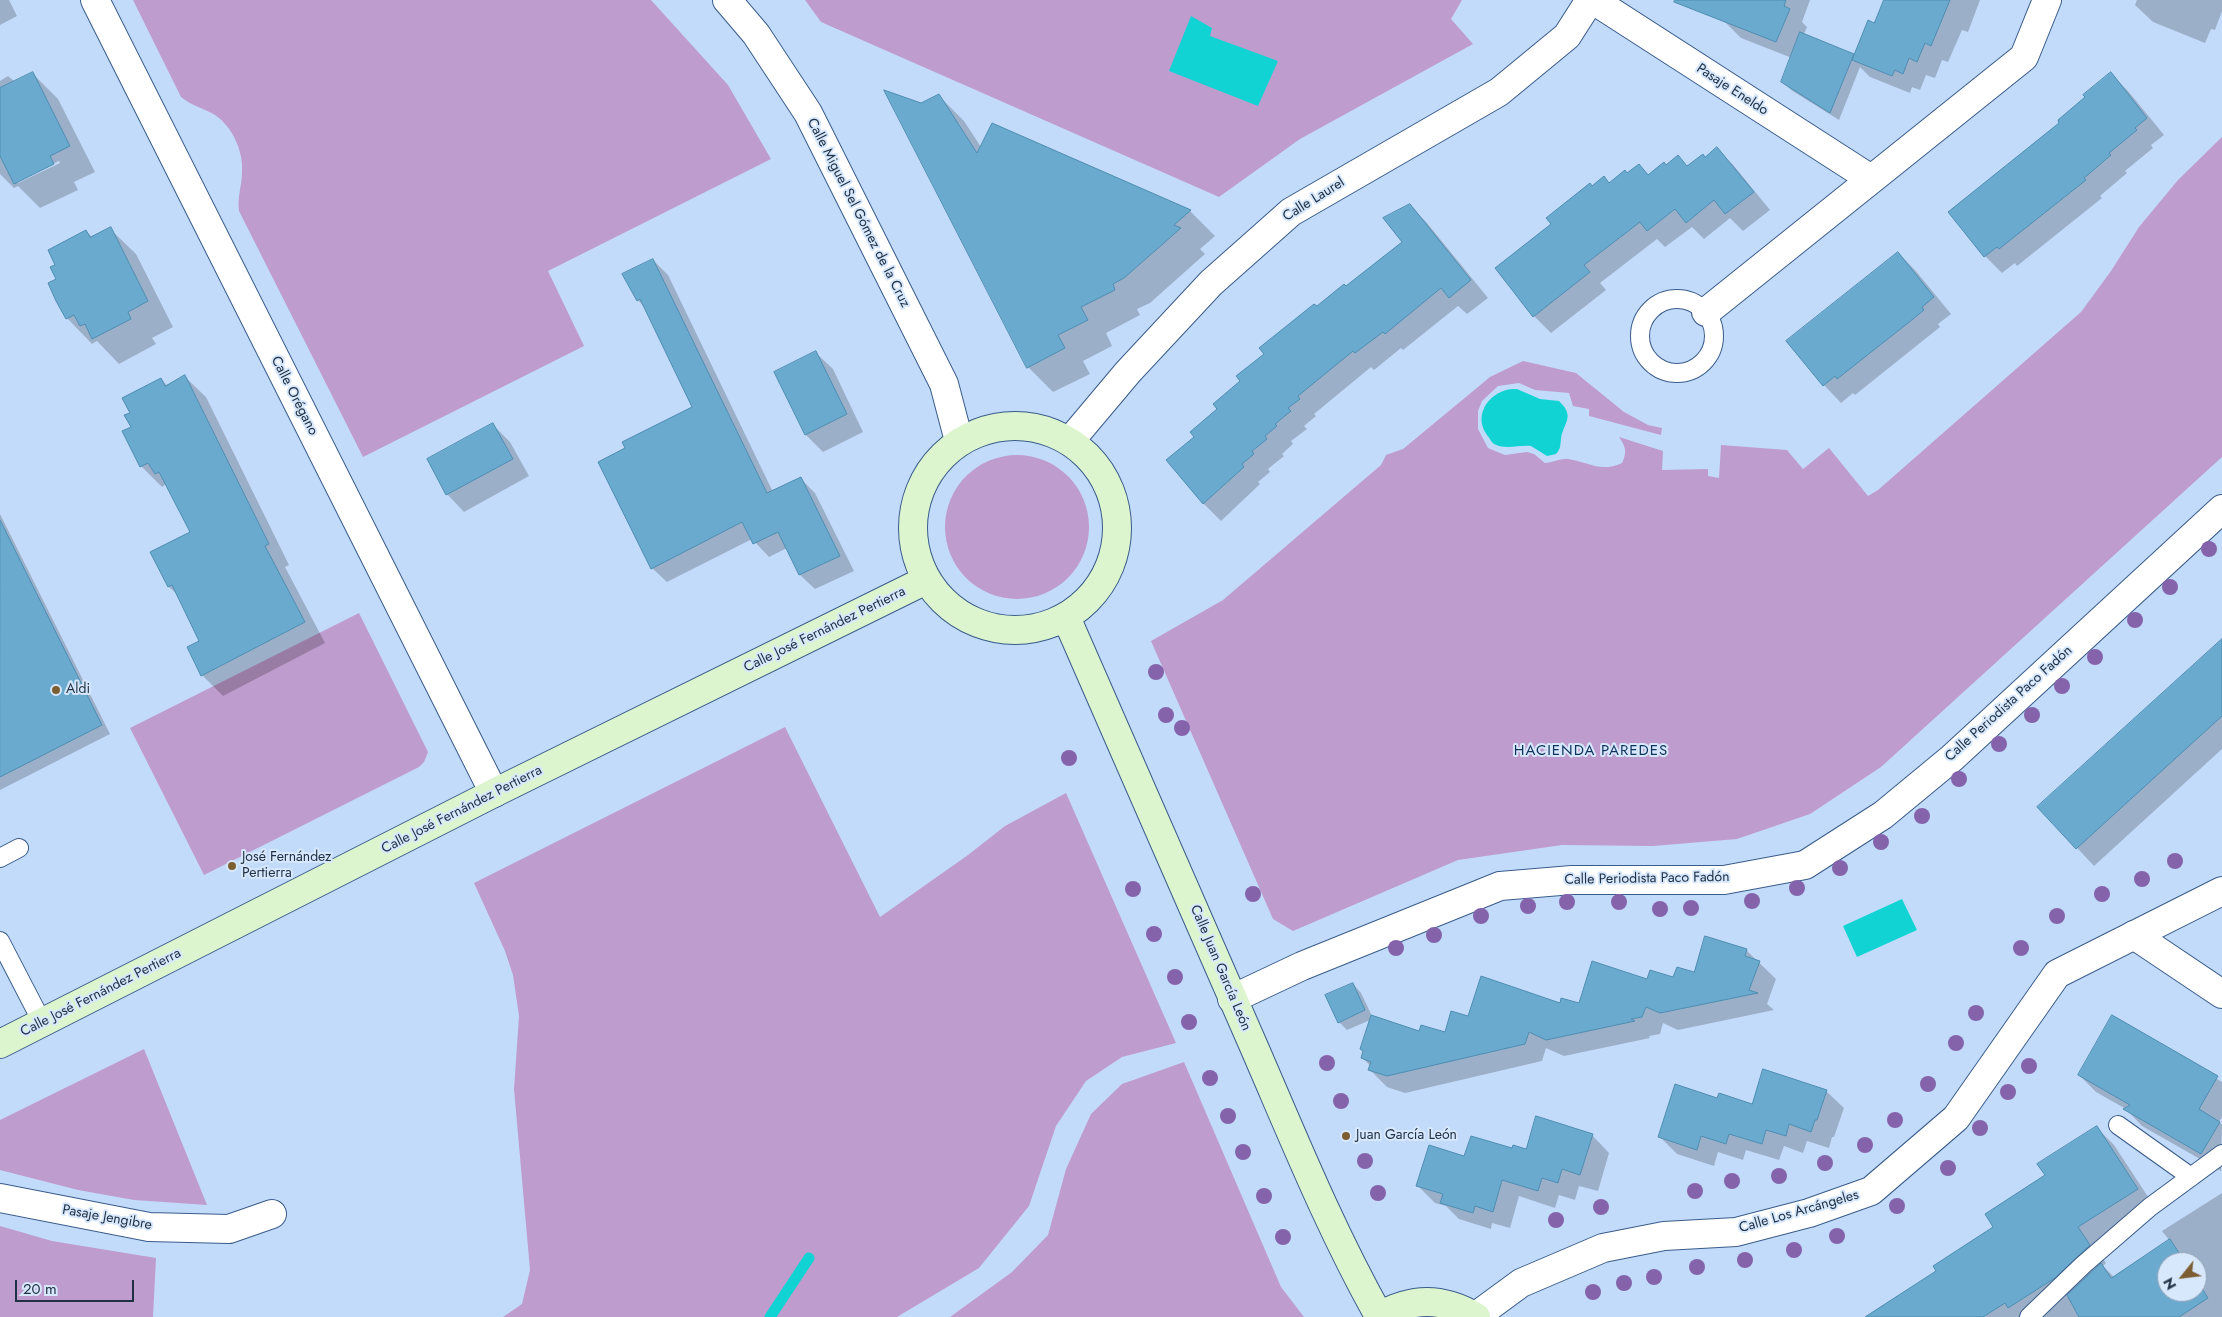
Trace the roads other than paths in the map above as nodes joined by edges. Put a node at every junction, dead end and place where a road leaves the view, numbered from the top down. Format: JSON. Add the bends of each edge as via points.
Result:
{"nodes":[{"id":1,"x":95,"y":0,"type":"edge"},
{"id":2,"x":727,"y":0,"type":"edge"},
{"id":3,"x":1592,"y":0,"type":"edge"},
{"id":4,"x":2047,"y":0,"type":"edge"},
{"id":5,"x":1871,"y":179,"type":"junction"},
{"id":6,"x":1706,"y":312,"type":"junction"},
{"id":7,"x":959,"y":441,"type":"junction"},
{"id":8,"x":1070,"y":441,"type":"junction"},
{"id":9,"x":2222,"y":509,"type":"edge"},
{"id":10,"x":926,"y":580,"type":"junction"},
{"id":11,"x":1066,"y":618,"type":"junction"},
{"id":12,"x":494,"y":793,"type":"junction"},
{"id":13,"x":19,"y":848,"type":"dead end"},
{"id":14,"x":0,"y":858,"type":"edge"},
{"id":15,"x":2222,"y":891,"type":"edge"},
{"id":16,"x":2134,"y":935,"type":"junction"},
{"id":17,"x":0,"y":941,"type":"edge"},
{"id":18,"x":2222,"y":994,"type":"edge"},
{"id":19,"x":1232,"y":999,"type":"junction"},
{"id":20,"x":42,"y":1022,"type":"junction"},
{"id":21,"x":0,"y":1044,"type":"edge"},
{"id":22,"x":2118,"y":1125,"type":"dead end"},
{"id":23,"x":2222,"y":1154,"type":"edge"},
{"id":24,"x":2191,"y":1177,"type":"junction"},
{"id":25,"x":0,"y":1198,"type":"edge"},
{"id":26,"x":272,"y":1214,"type":"dead end"},
{"id":27,"x":1378,"y":1317,"type":"edge"},
{"id":28,"x":1476,"y":1317,"type":"edge"},
{"id":29,"x":2030,"y":1317,"type":"edge"}],
"edges":[{"from":1,"to":12,"type":"street","name":"Calle Orégano"},
{"from":2,"to":7,"type":"street","name":"Calle Miguel Sel Gómez de la Cruz","via":[[756,34],[808,113],[944,384]]},
{"from":3,"to":5,"type":"street","name":"Pasaje Eneldo"},
{"from":3,"to":8,"type":"street","name":"Calle Laurel","via":[[1567,36],[1499,92],[1291,212],[1211,282]]},
{"from":4,"to":5,"type":"street","via":[[2024,57]]},
{"from":5,"to":6,"type":"street"},
{"from":6,"to":6,"type":"lane","via":[[1683,300],[1669,300],[1657,305],[1642,327],[1641,343],[1647,357],[1659,368],[1674,373],[1690,371],[1703,362],[1712,349],[1714,336]]},
{"from":7,"to":8,"type":"main road","via":[[986,428],[1015,424],[1044,429]]},
{"from":7,"to":10,"type":"main road","via":[[936,462],[920,489],[912,519],[915,551]]},
{"from":8,"to":11,"type":"main road","via":[[1096,465],[1112,496],[1117,531],[1111,565],[1092,595]]},
{"from":9,"to":19,"type":"street","name":"Calle Periodista Paco Fadón","via":[[1952,758],[1883,815],[1805,865],[1724,880],[1572,880],[1500,886],[1321,958]]},
{"from":10,"to":11,"type":"main road","via":[[946,604],[974,622],[1004,630],[1036,629]]},
{"from":10,"to":12,"type":"main road","name":"Calle José Fernández Pertierra"},
{"from":11,"to":19,"type":"main road","name":"Calle Juan García León"},
{"from":12,"to":20,"type":"main road","name":"Calle José Fernández Pertierra"},
{"from":13,"to":14,"type":"lane"},
{"from":15,"to":16,"type":"street","name":"Calle Los Arcángeles"},
{"from":16,"to":18,"type":"street"},
{"from":16,"to":28,"type":"street","name":"Calle Los Arcángeles","via":[[2058,974],[1956,1118],[1871,1191],[1736,1232],[1664,1236],[1603,1248],[1521,1283]]},
{"from":17,"to":20,"type":"lane"},
{"from":19,"to":27,"type":"main road","name":"Calle Juan García León","via":[[1343,1250]]},
{"from":20,"to":21,"type":"main road","name":"Calle José Fernández Pertierra"},
{"from":22,"to":24,"type":"lane"},
{"from":23,"to":24,"type":"lane"},
{"from":24,"to":29,"type":"lane","via":[[2150,1207]]},
{"from":25,"to":26,"type":"street","name":"Pasaje Jengibre","via":[[150,1227],[229,1230]]},
{"from":27,"to":28,"type":"main road","via":[[1402,1305],[1427,1301],[1453,1305]]}]}
